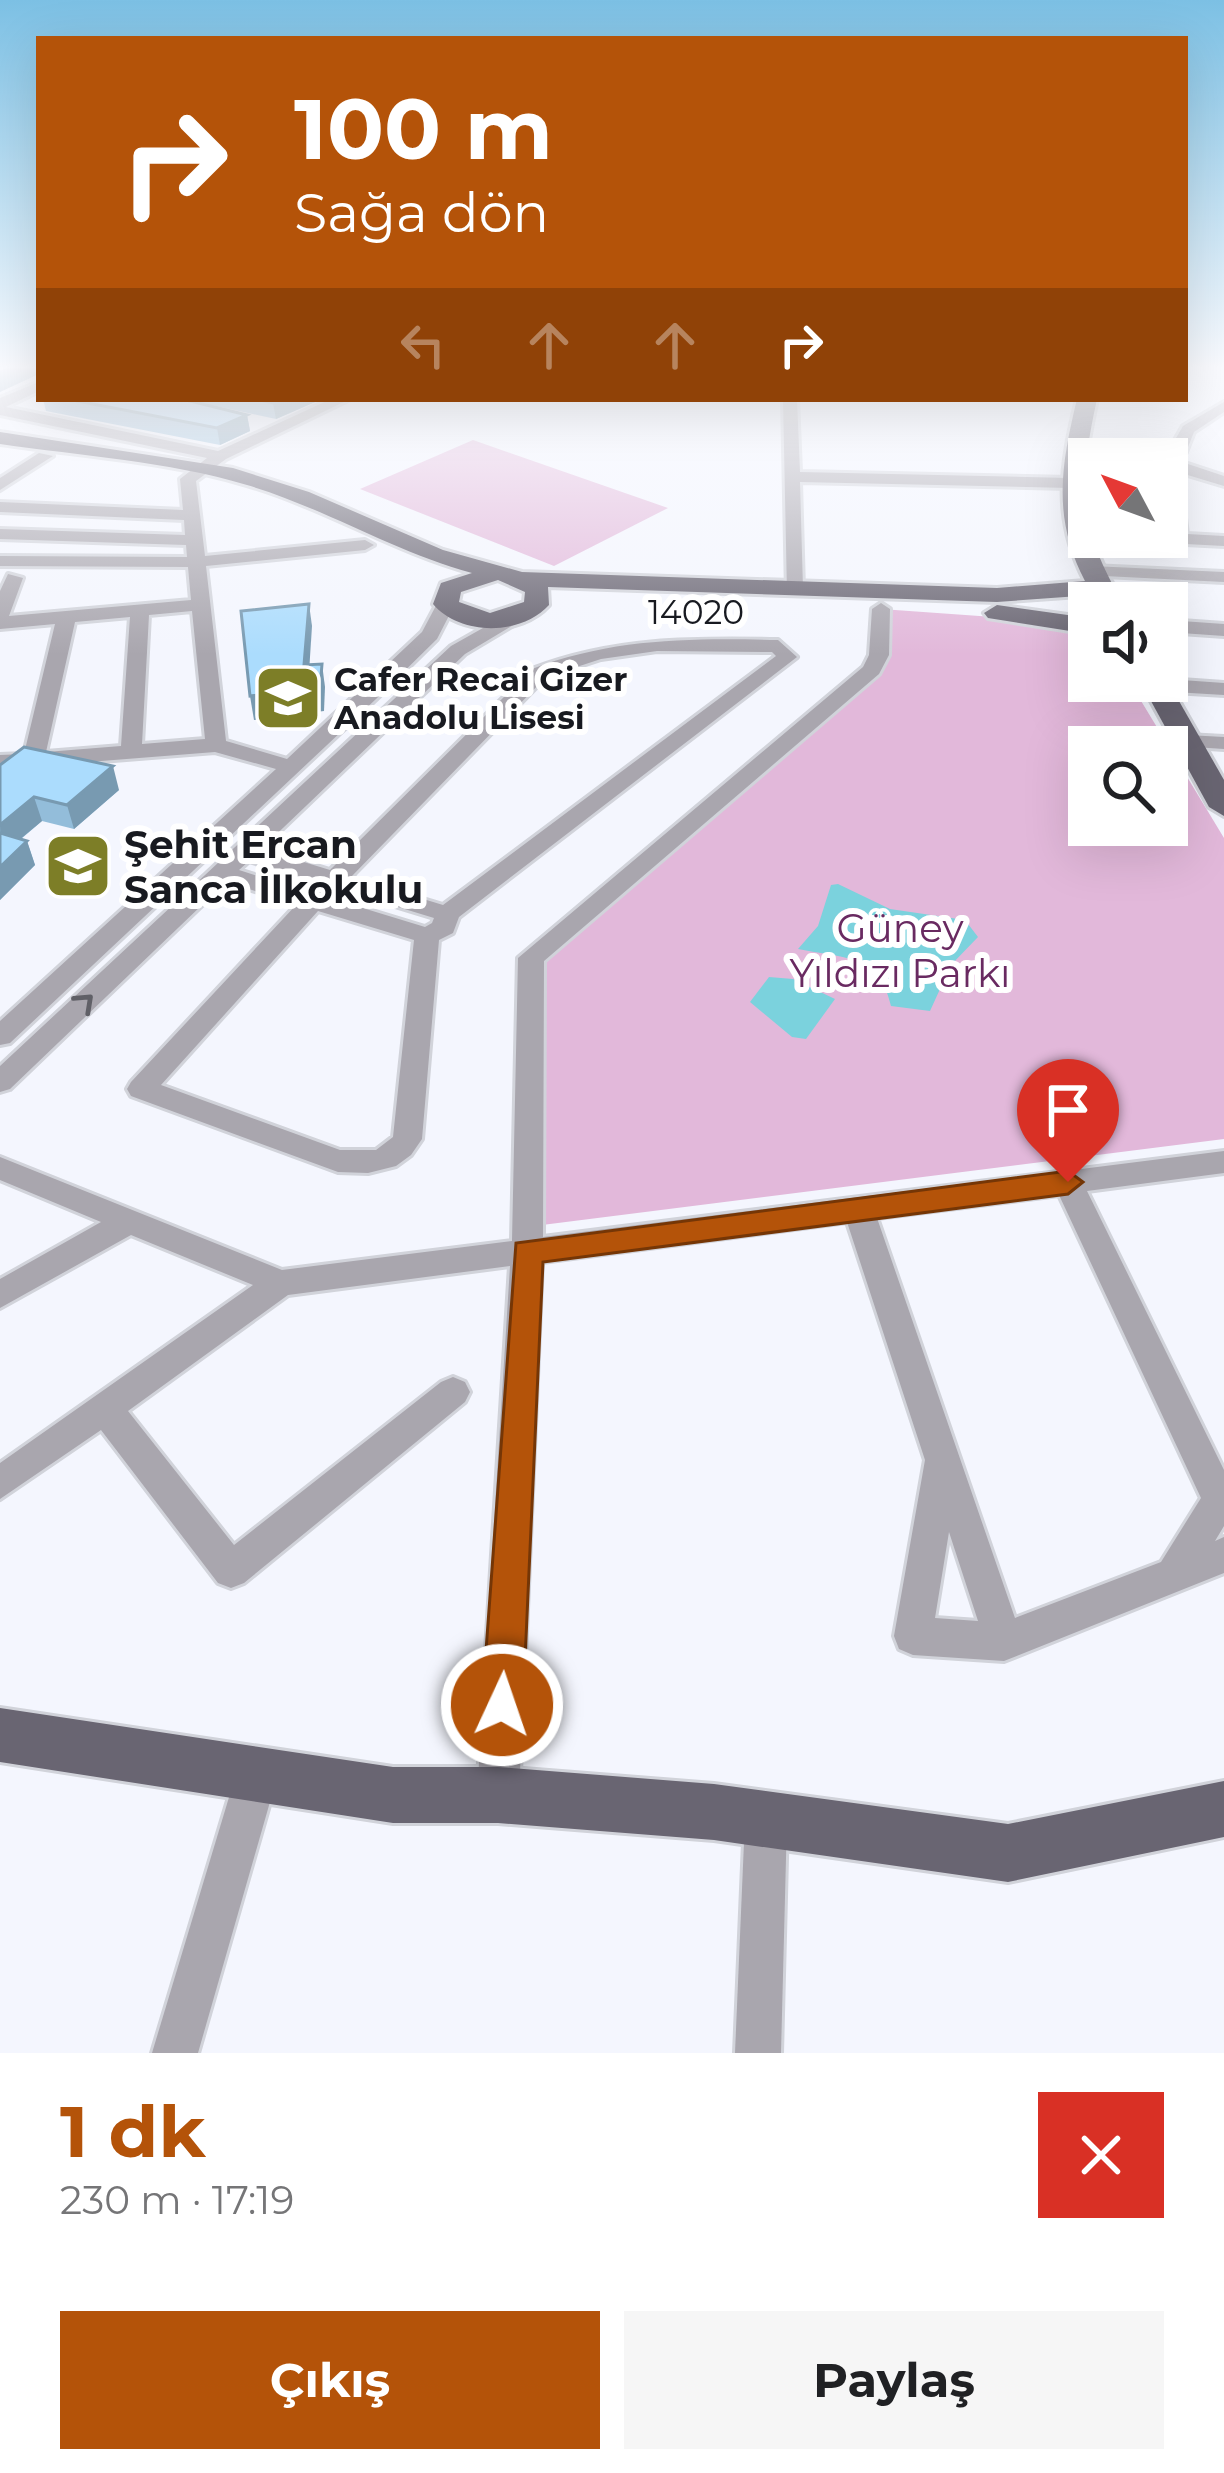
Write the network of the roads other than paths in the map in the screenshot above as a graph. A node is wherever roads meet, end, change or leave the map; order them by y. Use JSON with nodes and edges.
{"nodes":[{"id":1,"x":34,"y":463,"type":"edge"},
{"id":2,"x":194,"y":463,"type":"edge"},
{"id":3,"x":198,"y":463,"type":"junction"},
{"id":4,"x":792,"y":463,"type":"edge"},
{"id":5,"x":1188,"y":470,"type":"edge"},
{"id":6,"x":792,"y":477,"type":"junction"},
{"id":7,"x":1224,"y":481,"type":"edge"},
{"id":8,"x":1068,"y":483,"type":"edge"},
{"id":9,"x":0,"y":485,"type":"edge"},
{"id":10,"x":0,"y":507,"type":"edge"},
{"id":11,"x":191,"y":514,"type":"junction"},
{"id":12,"x":0,"y":534,"type":"edge"},
{"id":13,"x":1188,"y":539,"type":"edge"},
{"id":14,"x":193,"y":540,"type":"junction"},
{"id":15,"x":1224,"y":541,"type":"edge"},
{"id":16,"x":365,"y":545,"type":"junction"},
{"id":17,"x":0,"y":561,"type":"edge"},
{"id":18,"x":196,"y":570,"type":"junction"},
{"id":19,"x":490,"y":575,"type":"junction"},
{"id":20,"x":1224,"y":577,"type":"edge"},
{"id":21,"x":7,"y":578,"type":"edge"},
{"id":22,"x":524,"y":579,"type":"junction"},
{"id":23,"x":1162,"y":582,"type":"edge"},
{"id":24,"x":794,"y":590,"type":"junction"},
{"id":25,"x":1068,"y":590,"type":"edge"},
{"id":26,"x":445,"y":600,"type":"junction"},
{"id":27,"x":200,"y":605,"type":"junction"},
{"id":28,"x":881,"y":609,"type":"junction"},
{"id":29,"x":140,"y":613,"type":"junction"},
{"id":30,"x":519,"y":615,"type":"junction"},
{"id":31,"x":0,"y":620,"type":"edge"},
{"id":32,"x":66,"y":620,"type":"junction"},
{"id":33,"x":1068,"y":623,"type":"edge"},
{"id":34,"x":1188,"y":627,"type":"edge"},
{"id":35,"x":1224,"y":630,"type":"edge"},
{"id":36,"x":1188,"y":686,"type":"edge"},
{"id":37,"x":1224,"y":689,"type":"edge"},
{"id":38,"x":1188,"y":741,"type":"edge"},
{"id":39,"x":1188,"y":743,"type":"edge"},
{"id":40,"x":1224,"y":743,"type":"edge"},
{"id":41,"x":216,"y":745,"type":"junction"},
{"id":42,"x":131,"y":752,"type":"junction"},
{"id":43,"x":33,"y":760,"type":"junction"},
{"id":44,"x":0,"y":762,"type":"edge"},
{"id":45,"x":292,"y":767,"type":"junction"},
{"id":46,"x":1224,"y":808,"type":"edge"},
{"id":47,"x":244,"y":852,"type":"junction"},
{"id":48,"x":222,"y":873,"type":"junction"},
{"id":49,"x":336,"y":879,"type":"junction"},
{"id":50,"x":313,"y":901,"type":"junction"},
{"id":51,"x":447,"y":914,"type":"junction"},
{"id":52,"x":427,"y":936,"type":"junction"},
{"id":53,"x":0,"y":1036,"type":"edge"},
{"id":54,"x":0,"y":1082,"type":"edge"},
{"id":55,"x":1224,"y":1162,"type":"edge"},
{"id":56,"x":0,"y":1168,"type":"edge"},
{"id":57,"x":1068,"y":1182,"type":"junction"},
{"id":58,"x":858,"y":1209,"type":"junction"},
{"id":59,"x":129,"y":1221,"type":"junction"},
{"id":60,"x":527,"y":1252,"type":"junction"},
{"id":61,"x":281,"y":1283,"type":"junction"},
{"id":62,"x":0,"y":1295,"type":"edge"},
{"id":63,"x":454,"y":1392,"type":"dead end"},
{"id":64,"x":105,"y":1409,"type":"junction"},
{"id":65,"x":942,"y":1461,"type":"junction"},
{"id":66,"x":0,"y":1483,"type":"edge"},
{"id":67,"x":1222,"y":1501,"type":"edge"},
{"id":68,"x":1224,"y":1556,"type":"edge"},
{"id":69,"x":1174,"y":1575,"type":"junction"},
{"id":70,"x":1004,"y":1642,"type":"junction"},
{"id":71,"x":0,"y":1735,"type":"edge"},
{"id":72,"x":257,"y":1774,"type":"junction"},
{"id":73,"x":498,"y":1796,"type":"junction"},
{"id":74,"x":1224,"y":1809,"type":"edge"},
{"id":75,"x":766,"y":1819,"type":"junction"},
{"id":76,"x":176,"y":2053,"type":"edge"},
{"id":77,"x":758,"y":2053,"type":"edge"}],
"edges":[{"from":1,"to":9,"type":"street"},
{"from":2,"to":3,"type":"main road"},
{"from":3,"to":11,"type":"street"},
{"from":3,"to":16,"type":"main road"},
{"from":3,"to":19,"type":"main road"},
{"from":4,"to":6,"type":"street"},
{"from":5,"to":7,"type":"street"},
{"from":6,"to":8,"type":"street"},
{"from":6,"to":24,"type":"street"},
{"from":10,"to":11,"type":"street"},
{"from":11,"to":14,"type":"street"},
{"from":12,"to":14,"type":"street"},
{"from":13,"to":15,"type":"street"},
{"from":14,"to":18,"type":"street"},
{"from":16,"to":18,"type":"street"},
{"from":16,"to":26,"type":"main road"},
{"from":17,"to":18,"type":"street"},
{"from":18,"to":21,"type":"street"},
{"from":18,"to":27,"type":"street"},
{"from":19,"to":22,"type":"main road"},
{"from":19,"to":26,"type":"main road"},
{"from":20,"to":23,"type":"street"},
{"from":21,"to":31,"type":"street"},
{"from":22,"to":24,"type":"main road"},
{"from":22,"to":30,"type":"main road"},
{"from":24,"to":25,"type":"main road"},
{"from":26,"to":30,"type":"main road"},
{"from":26,"to":45,"type":"street"},
{"from":27,"to":29,"type":"street"},
{"from":27,"to":41,"type":"street"},
{"from":28,"to":30,"type":"main road"},
{"from":28,"to":33,"type":"main road"},
{"from":28,"to":60,"type":"street"},
{"from":29,"to":32,"type":"street"},
{"from":29,"to":42,"type":"street"},
{"from":30,"to":47,"type":"street"},
{"from":31,"to":32,"type":"street"},
{"from":32,"to":43,"type":"street"},
{"from":34,"to":35,"type":"street"},
{"from":36,"to":37,"type":"street"},
{"from":38,"to":40,"type":"street"},
{"from":39,"to":46,"type":"main road"},
{"from":41,"to":42,"type":"street"},
{"from":41,"to":45,"type":"street"},
{"from":42,"to":43,"type":"street"},
{"from":43,"to":44,"type":"street"},
{"from":45,"to":53,"type":"street"},
{"from":47,"to":48,"type":"street"},
{"from":47,"to":49,"type":"street"},
{"from":48,"to":50,"type":"street"},
{"from":54,"to":48,"type":"street","one_way":true},
{"from":49,"to":50,"type":"street"},
{"from":49,"to":51,"type":"street"},
{"from":49,"to":51,"type":"street","name":"14020"},
{"from":50,"to":52,"type":"street"},
{"from":50,"to":52,"type":"street"},
{"from":51,"to":52,"type":"street"},
{"from":55,"to":57,"type":"street"},
{"from":56,"to":59,"type":"street"},
{"from":57,"to":58,"type":"street"},
{"from":57,"to":67,"type":"street"},
{"from":58,"to":60,"type":"street"},
{"from":58,"to":65,"type":"street"},
{"from":59,"to":61,"type":"street"},
{"from":59,"to":62,"type":"street"},
{"from":60,"to":61,"type":"street"},
{"from":60,"to":73,"type":"street"},
{"from":61,"to":64,"type":"street"},
{"from":63,"to":64,"type":"street"},
{"from":64,"to":66,"type":"street"},
{"from":65,"to":70,"type":"street"},
{"from":65,"to":70,"type":"street"},
{"from":67,"to":69,"type":"street"},
{"from":68,"to":69,"type":"street"},
{"from":69,"to":70,"type":"street"},
{"from":71,"to":72,"type":"main road"},
{"from":72,"to":73,"type":"main road"},
{"from":72,"to":76,"type":"street"},
{"from":73,"to":75,"type":"main road"},
{"from":74,"to":75,"type":"main road"},
{"from":75,"to":77,"type":"street"}]}
